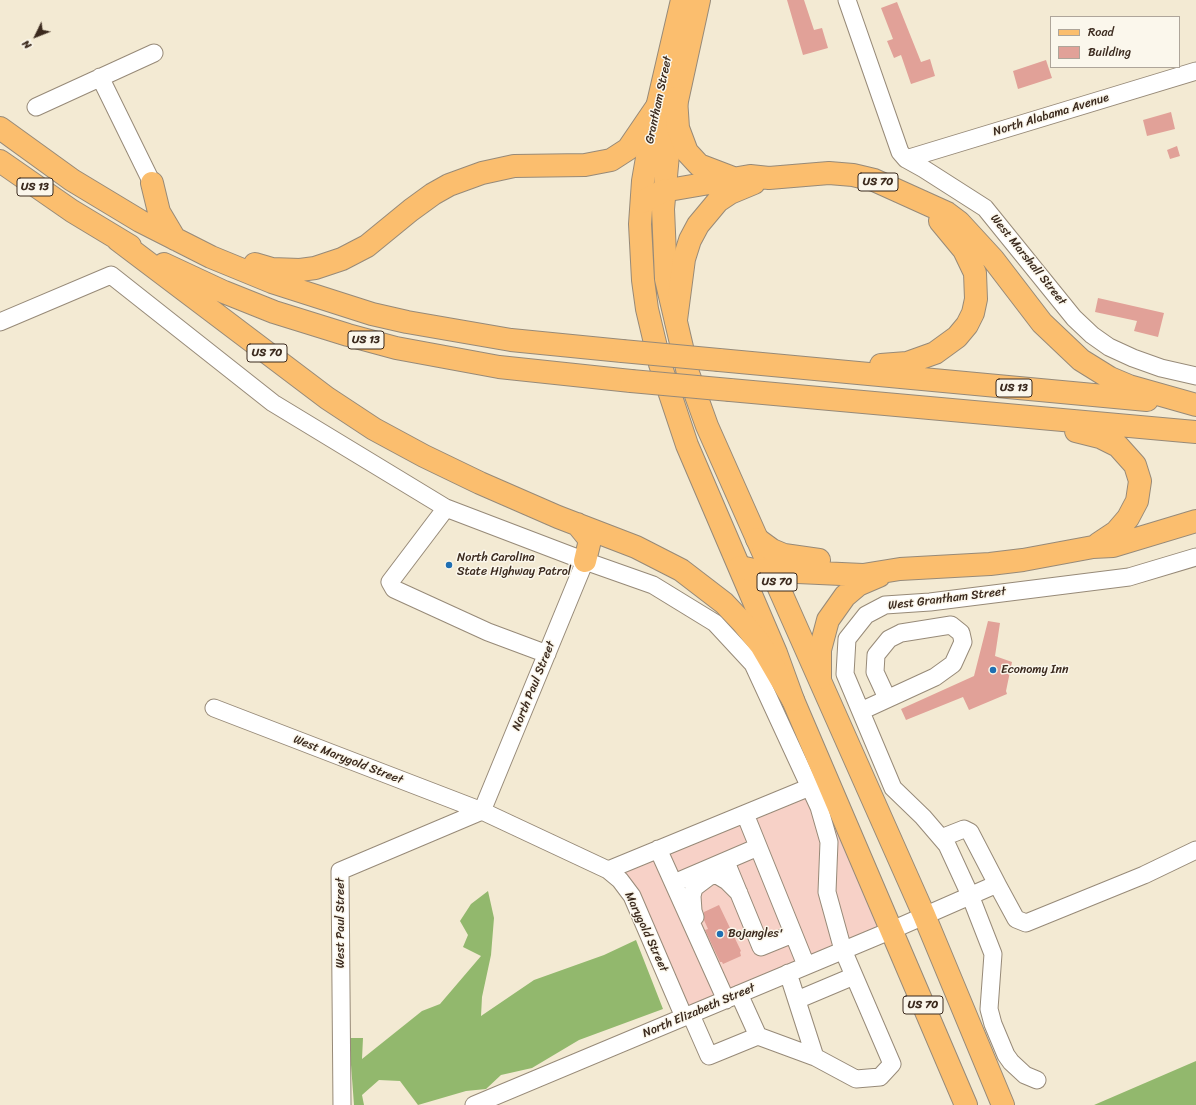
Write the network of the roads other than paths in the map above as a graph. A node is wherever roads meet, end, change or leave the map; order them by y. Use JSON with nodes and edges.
{"nodes":[{"id":1,"x":682,"y":0,"type":"edge"},
{"id":2,"x":699,"y":0,"type":"edge"},
{"id":3,"x":847,"y":0,"type":"edge"},
{"id":4,"x":154,"y":53,"type":"dead end"},
{"id":5,"x":1196,"y":71,"type":"edge"},
{"id":6,"x":100,"y":77,"type":"junction"},
{"id":7,"x":667,"y":102,"type":"junction"},
{"id":8,"x":36,"y":107,"type":"dead end"},
{"id":9,"x":0,"y":128,"type":"edge"},
{"id":10,"x":906,"y":159,"type":"junction"},
{"id":11,"x":0,"y":161,"type":"edge"},
{"id":12,"x":734,"y":178,"type":"junction"},
{"id":13,"x":769,"y":178,"type":"junction"},
{"id":14,"x":152,"y":183,"type":"junction"},
{"id":15,"x":663,"y":191,"type":"junction"},
{"id":16,"x":642,"y":202,"type":"junction"},
{"id":17,"x":923,"y":203,"type":"junction"},
{"id":18,"x":118,"y":208,"type":"junction"},
{"id":19,"x":175,"y":239,"type":"junction"},
{"id":20,"x":118,"y":240,"type":"junction"},
{"id":21,"x":211,"y":257,"type":"junction"},
{"id":22,"x":676,"y":320,"type":"junction"},
{"id":23,"x":0,"y":322,"type":"edge"},
{"id":24,"x":833,"y":371,"type":"junction"},
{"id":25,"x":1196,"y":376,"type":"edge"},
{"id":26,"x":1196,"y":405,"type":"edge"},
{"id":27,"x":1040,"y":418,"type":"junction"},
{"id":28,"x":1196,"y":432,"type":"edge"},
{"id":29,"x":446,"y":508,"type":"junction"},
{"id":30,"x":1196,"y":521,"type":"edge"},
{"id":31,"x":577,"y":524,"type":"junction"},
{"id":32,"x":757,"y":540,"type":"junction"},
{"id":33,"x":1093,"y":547,"type":"junction"},
{"id":34,"x":1196,"y":557,"type":"edge"},
{"id":35,"x":585,"y":561,"type":"junction"},
{"id":36,"x":740,"y":568,"type":"junction"},
{"id":37,"x":900,"y":569,"type":"junction"},
{"id":38,"x":771,"y":571,"type":"junction"},
{"id":39,"x":547,"y":654,"type":"junction"},
{"id":40,"x":820,"y":678,"type":"junction"},
{"id":41,"x":887,"y":698,"type":"junction"},
{"id":42,"x":793,"y":700,"type":"junction"},
{"id":43,"x":214,"y":708,"type":"dead end"},
{"id":44,"x":861,"y":711,"type":"junction"},
{"id":45,"x":810,"y":787,"type":"junction"},
{"id":46,"x":482,"y":811,"type":"junction"},
{"id":47,"x":745,"y":814,"type":"junction"},
{"id":48,"x":941,"y":838,"type":"junction"},
{"id":49,"x":758,"y":847,"type":"junction"},
{"id":50,"x":658,"y":849,"type":"junction"},
{"id":51,"x":1196,"y":850,"type":"edge"},
{"id":52,"x":726,"y":862,"type":"junction"},
{"id":53,"x":608,"y":870,"type":"junction"},
{"id":54,"x":674,"y":883,"type":"junction"},
{"id":55,"x":998,"y":884,"type":"junction"},
{"id":56,"x":739,"y":893,"type":"junction"},
{"id":57,"x":970,"y":895,"type":"junction"},
{"id":58,"x":924,"y":915,"type":"junction"},
{"id":59,"x":892,"y":930,"type":"junction"},
{"id":60,"x":793,"y":934,"type":"junction"},
{"id":61,"x":843,"y":950,"type":"junction"},
{"id":62,"x":710,"y":963,"type":"junction"},
{"id":63,"x":806,"y":965,"type":"junction"},
{"id":64,"x":788,"y":973,"type":"junction"},
{"id":65,"x":854,"y":976,"type":"junction"},
{"id":66,"x":733,"y":997,"type":"junction"},
{"id":67,"x":797,"y":1000,"type":"junction"},
{"id":68,"x":688,"y":1016,"type":"junction"},
{"id":69,"x":758,"y":1036,"type":"junction"},
{"id":70,"x":815,"y":1057,"type":"junction"},
{"id":71,"x":1037,"y":1080,"type":"dead end"},
{"id":72,"x":342,"y":1105,"type":"edge"},
{"id":73,"x":474,"y":1105,"type":"edge"},
{"id":74,"x":966,"y":1105,"type":"edge"},
{"id":75,"x":1004,"y":1105,"type":"edge"}],
"edges":[{"from":1,"to":7,"type":"main road","name":"Grantham Street"},
{"from":2,"to":7,"type":"main road","name":"Grantham Street"},
{"from":3,"to":10,"type":"street"},
{"from":4,"to":6,"type":"street"},
{"from":5,"to":10,"type":"street","name":"North Alabama Avenue"},
{"from":6,"to":8,"type":"street"},
{"from":6,"to":14,"type":"street"},
{"from":7,"to":12,"type":"main road"},
{"from":7,"to":15,"type":"main road","name":"Grantham Street"},
{"from":7,"to":16,"type":"main road","name":"Grantham Street"},
{"from":7,"to":21,"type":"main road"},
{"from":9,"to":18,"type":"main road","number":"US 13"},
{"from":10,"to":25,"type":"street","name":"West Marshall Street"},
{"from":11,"to":20,"type":"main road","number":"US 13"},
{"from":12,"to":13,"type":"main road"},
{"from":12,"to":15,"type":"main road"},
{"from":13,"to":17,"type":"main road","number":"US 70"},
{"from":13,"to":22,"type":"main road"},
{"from":14,"to":18,"type":"main road"},
{"from":14,"to":19,"type":"main road"},
{"from":15,"to":16,"type":"main road"},
{"from":15,"to":22,"type":"main road","name":"Grantham Street"},
{"from":16,"to":36,"type":"main road","name":"Grantham Street"},
{"from":17,"to":24,"type":"main road"},
{"from":17,"to":26,"type":"main road"},
{"from":18,"to":19,"type":"main road","number":"US 13"},
{"from":19,"to":21,"type":"main road","number":"US 13"},
{"from":20,"to":27,"type":"main road","number":"US 13","bridge":true},
{"from":20,"to":31,"type":"main road","number":"US 70"},
{"from":21,"to":24,"type":"main road","number":"US 13","bridge":true},
{"from":22,"to":32,"type":"main road","number":"US 70"},
{"from":23,"to":29,"type":"street"},
{"from":24,"to":26,"type":"main road","number":"US 13"},
{"from":27,"to":28,"type":"main road","number":"US 13"},
{"from":27,"to":33,"type":"main road"},
{"from":29,"to":35,"type":"street"},
{"from":29,"to":39,"type":"street"},
{"from":30,"to":33,"type":"main road"},
{"from":31,"to":35,"type":"main road"},
{"from":31,"to":42,"type":"main road"},
{"from":32,"to":37,"type":"main road"},
{"from":32,"to":38,"type":"main road","number":"US 70"},
{"from":33,"to":37,"type":"main road"},
{"from":34,"to":44,"type":"street","name":"West Grantham Street"},
{"from":35,"to":39,"type":"street","name":"North Paul Street"},
{"from":35,"to":45,"type":"street"},
{"from":36,"to":38,"type":"main road"},
{"from":36,"to":42,"type":"main road","name":"Grantham Street"},
{"from":37,"to":38,"type":"main road"},
{"from":37,"to":40,"type":"main road"},
{"from":38,"to":40,"type":"main road","number":"US 70"},
{"from":39,"to":46,"type":"street","name":"North Paul Street"},
{"from":40,"to":58,"type":"main road","number":"US 70"},
{"from":41,"to":41,"type":"street"},
{"from":41,"to":44,"type":"street"},
{"from":42,"to":59,"type":"main road","number":"US 70"},
{"from":43,"to":46,"type":"street","name":"West Marygold Street"},
{"from":44,"to":48,"type":"street","name":"West Grantham Street"},
{"from":45,"to":47,"type":"street"},
{"from":45,"to":61,"type":"street"},
{"from":46,"to":53,"type":"street","name":"Marygold Street"},
{"from":46,"to":72,"type":"street","name":"West Paul Street"},
{"from":47,"to":49,"type":"street"},
{"from":47,"to":50,"type":"street"},
{"from":48,"to":55,"type":"street"},
{"from":48,"to":57,"type":"street","name":"West Grantham Street"},
{"from":49,"to":52,"type":"street"},
{"from":49,"to":60,"type":"street"},
{"from":50,"to":53,"type":"street"},
{"from":50,"to":54,"type":"street"},
{"from":51,"to":55,"type":"street"},
{"from":52,"to":54,"type":"street"},
{"from":52,"to":56,"type":"street"},
{"from":53,"to":68,"type":"street","name":"Marygold Street"},
{"from":54,"to":62,"type":"street"},
{"from":55,"to":57,"type":"street","name":"North Elizabeth Street"},
{"from":56,"to":60,"type":"street"},
{"from":56,"to":62,"type":"street"},
{"from":57,"to":58,"type":"street","name":"North Elizabeth Street"},
{"from":57,"to":71,"type":"street","name":"West Grantham Street"},
{"from":58,"to":59,"type":"street","name":"North Elizabeth Street"},
{"from":58,"to":75,"type":"main road","number":"US 70"},
{"from":59,"to":61,"type":"street","name":"North Elizabeth Street"},
{"from":59,"to":74,"type":"main road","number":"US 70"},
{"from":60,"to":63,"type":"street"},
{"from":61,"to":63,"type":"street","name":"North Elizabeth Street"},
{"from":61,"to":65,"type":"street"},
{"from":62,"to":66,"type":"street"},
{"from":63,"to":64,"type":"street","name":"North Elizabeth Street"},
{"from":64,"to":66,"type":"street","name":"North Elizabeth Street"},
{"from":64,"to":67,"type":"street"},
{"from":65,"to":67,"type":"street"},
{"from":65,"to":70,"type":"street"},
{"from":66,"to":68,"type":"street","name":"North Elizabeth Street"},
{"from":66,"to":69,"type":"street"},
{"from":67,"to":70,"type":"street"},
{"from":68,"to":69,"type":"street","name":"Marygold Street"},
{"from":68,"to":73,"type":"street","name":"North Elizabeth Street"},
{"from":69,"to":70,"type":"street"}]}
